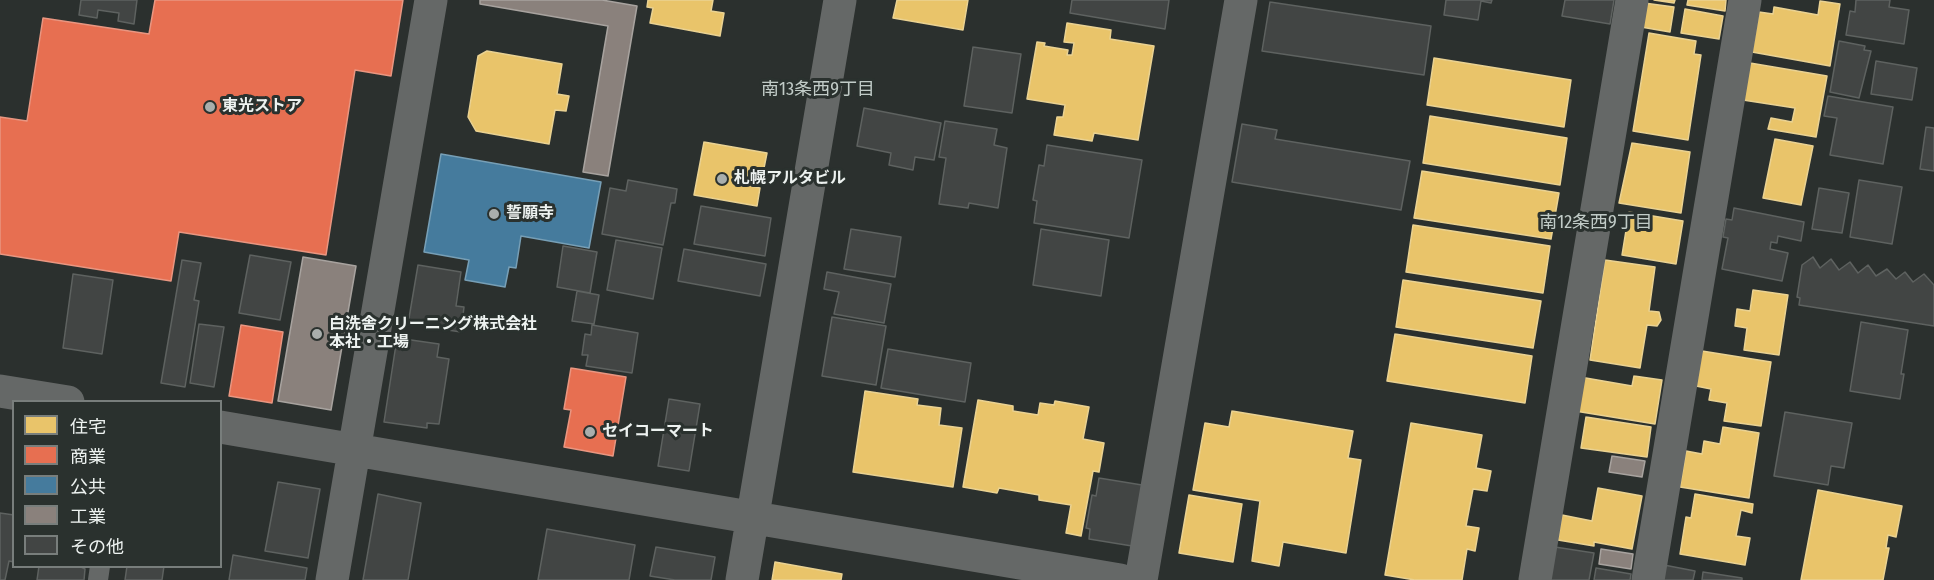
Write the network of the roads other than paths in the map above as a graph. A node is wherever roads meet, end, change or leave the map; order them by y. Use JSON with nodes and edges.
{"nodes":[{"id":1,"x":431,"y":0,"type":"edge"},
{"id":2,"x":840,"y":0,"type":"edge"},
{"id":3,"x":1241,"y":0,"type":"edge"},
{"id":4,"x":1632,"y":0,"type":"edge"},
{"id":5,"x":1745,"y":0,"type":"edge"},
{"id":6,"x":0,"y":391,"type":"edge"},
{"id":7,"x":56,"y":400,"type":"edge"},
{"id":8,"x":222,"y":427,"type":"edge"},
{"id":9,"x":354,"y":450,"type":"junction"},
{"id":10,"x":752,"y":518,"type":"junction"},
{"id":11,"x":332,"y":580,"type":"edge"},
{"id":12,"x":742,"y":580,"type":"edge"},
{"id":13,"x":1119,"y":580,"type":"edge"},
{"id":14,"x":1142,"y":580,"type":"edge"},
{"id":15,"x":1535,"y":580,"type":"edge"},
{"id":16,"x":1648,"y":580,"type":"edge"}],
"edges":[{"from":1,"to":9,"type":"street"},
{"from":2,"to":10,"type":"street"},
{"from":3,"to":14,"type":"street"},
{"from":4,"to":15,"type":"street"},
{"from":5,"to":16,"type":"street"},
{"from":6,"to":7,"type":"street"},
{"from":8,"to":9,"type":"street"},
{"from":9,"to":10,"type":"street"},
{"from":9,"to":11,"type":"street"},
{"from":10,"to":12,"type":"street"},
{"from":10,"to":13,"type":"street"}]}
